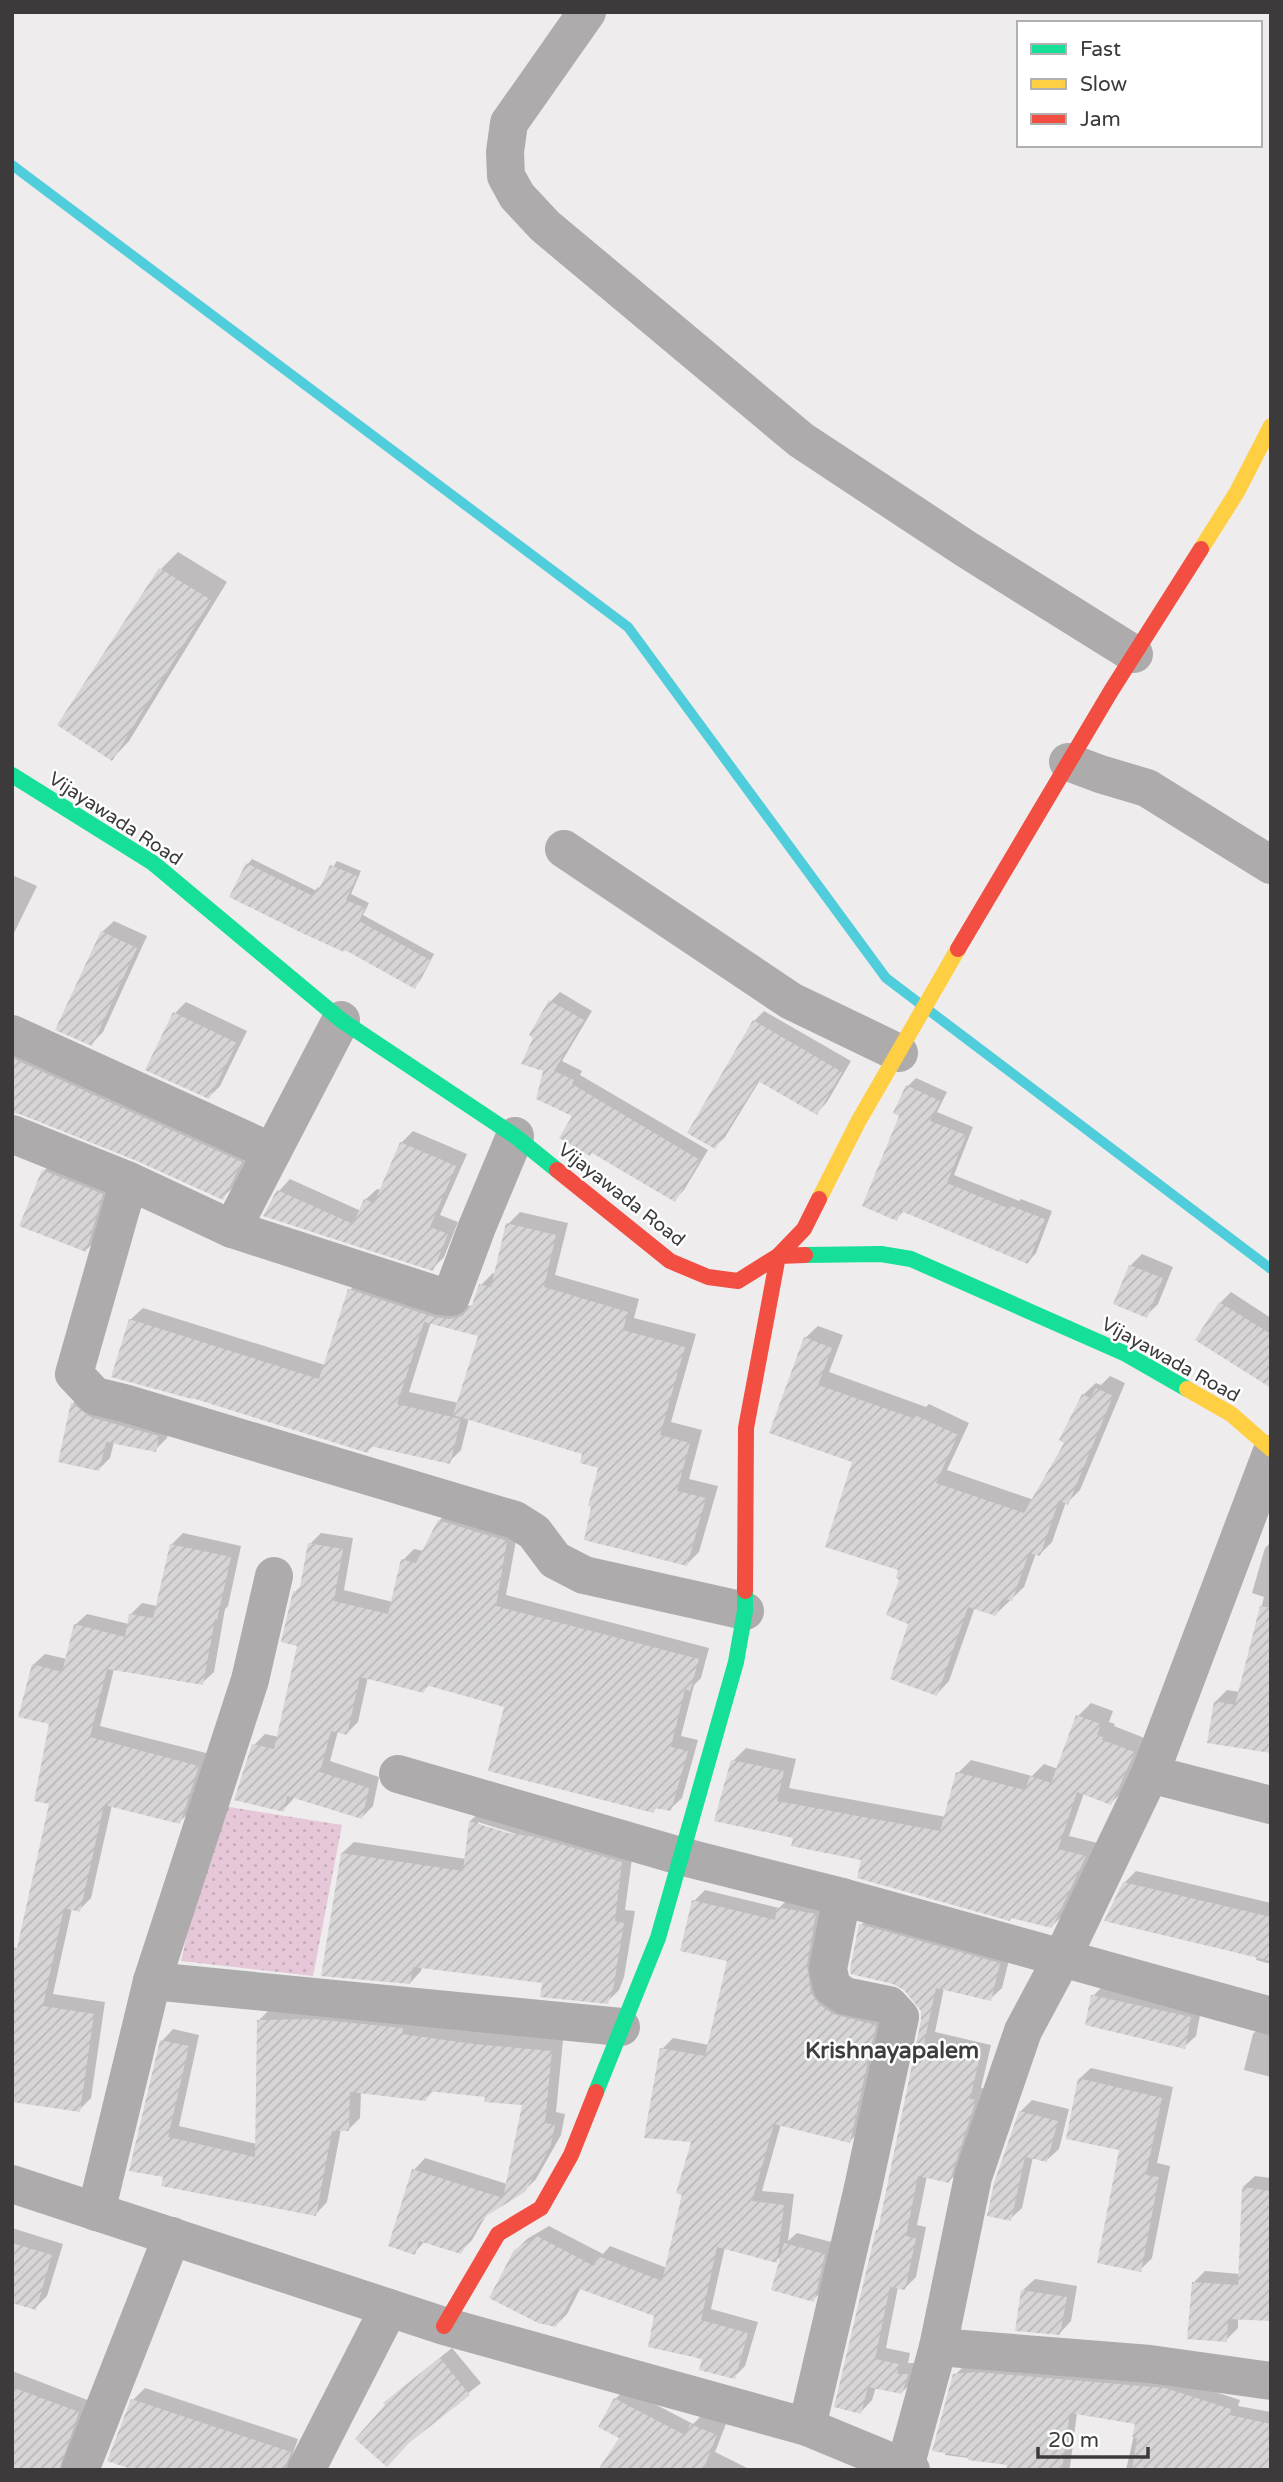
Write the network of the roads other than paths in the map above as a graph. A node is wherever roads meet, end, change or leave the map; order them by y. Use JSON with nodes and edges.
{"nodes":[{"id":1,"x":587,"y":12,"type":"edge"},
{"id":2,"x":1271,"y":426,"type":"edge"},
{"id":3,"x":1134,"y":654,"type":"junction"},
{"id":4,"x":1068,"y":762,"type":"junction"},
{"id":5,"x":14,"y":782,"type":"edge"},
{"id":6,"x":564,"y":849,"type":"dead end"},
{"id":7,"x":1271,"y":865,"type":"edge"},
{"id":8,"x":341,"y":1020,"type":"junction"},
{"id":9,"x":12,"y":1034,"type":"edge"},
{"id":10,"x":903,"y":1045,"type":"junction"},
{"id":11,"x":12,"y":1135,"type":"edge"},
{"id":12,"x":516,"y":1136,"type":"junction"},
{"id":13,"x":272,"y":1152,"type":"junction"},
{"id":14,"x":129,"y":1181,"type":"junction"},
{"id":15,"x":232,"y":1229,"type":"junction"},
{"id":16,"x":778,"y":1256,"type":"junction"},
{"id":17,"x":1271,"y":1451,"type":"edge"},
{"id":18,"x":274,"y":1576,"type":"dead end"},
{"id":19,"x":745,"y":1611,"type":"junction"},
{"id":20,"x":398,"y":1774,"type":"dead end"},
{"id":21,"x":1150,"y":1774,"type":"junction"},
{"id":22,"x":1271,"y":1805,"type":"edge"},
{"id":23,"x":680,"y":1856,"type":"junction"},
{"id":24,"x":842,"y":1897,"type":"junction"},
{"id":25,"x":1062,"y":1958,"type":"junction"},
{"id":26,"x":152,"y":1981,"type":"junction"},
{"id":27,"x":1271,"y":2015,"type":"edge"},
{"id":28,"x":621,"y":2027,"type":"junction"},
{"id":29,"x":12,"y":2184,"type":"edge"},
{"id":30,"x":96,"y":2211,"type":"junction"},
{"id":31,"x":172,"y":2236,"type":"junction"},
{"id":32,"x":388,"y":2308,"type":"junction"},
{"id":33,"x":444,"y":2326,"type":"junction"},
{"id":34,"x":938,"y":2347,"type":"junction"},
{"id":35,"x":1271,"y":2381,"type":"edge"},
{"id":36,"x":807,"y":2427,"type":"junction"},
{"id":37,"x":908,"y":2468,"type":"edge"},
{"id":38,"x":80,"y":2470,"type":"edge"},
{"id":39,"x":306,"y":2470,"type":"edge"}],
"edges":[{"from":1,"to":3,"type":"street"},
{"from":2,"to":3,"type":"street"},
{"from":3,"to":4,"type":"street"},
{"from":4,"to":7,"type":"street"},
{"from":4,"to":10,"type":"street"},
{"from":5,"to":8,"type":"street","name":"Vijayawada Road"},
{"from":6,"to":10,"type":"street"},
{"from":8,"to":12,"type":"street","name":"Vijayawada Road"},
{"from":8,"to":13,"type":"street"},
{"from":9,"to":13,"type":"street"},
{"from":10,"to":16,"type":"street"},
{"from":11,"to":14,"type":"street"},
{"from":12,"to":15,"type":"street"},
{"from":12,"to":16,"type":"street","name":"Vijayawada Road"},
{"from":13,"to":15,"type":"street"},
{"from":14,"to":15,"type":"street"},
{"from":14,"to":19,"type":"street"},
{"from":16,"to":17,"type":"street","name":"Vijayawada Road"},
{"from":16,"to":19,"type":"street"},
{"from":17,"to":21,"type":"street"},
{"from":18,"to":26,"type":"street"},
{"from":19,"to":23,"type":"street"},
{"from":20,"to":23,"type":"street"},
{"from":21,"to":22,"type":"street"},
{"from":21,"to":25,"type":"street"},
{"from":23,"to":24,"type":"street"},
{"from":23,"to":28,"type":"street"},
{"from":24,"to":25,"type":"street"},
{"from":24,"to":36,"type":"street"},
{"from":25,"to":27,"type":"street"},
{"from":25,"to":34,"type":"street"},
{"from":26,"to":28,"type":"street"},
{"from":26,"to":30,"type":"street"},
{"from":28,"to":33,"type":"street"},
{"from":29,"to":30,"type":"street"},
{"from":30,"to":31,"type":"street"},
{"from":31,"to":32,"type":"street"},
{"from":31,"to":38,"type":"street"},
{"from":32,"to":33,"type":"street"},
{"from":32,"to":39,"type":"street"},
{"from":33,"to":36,"type":"street"},
{"from":34,"to":35,"type":"street"},
{"from":34,"to":37,"type":"street"},
{"from":36,"to":37,"type":"street"}]}
